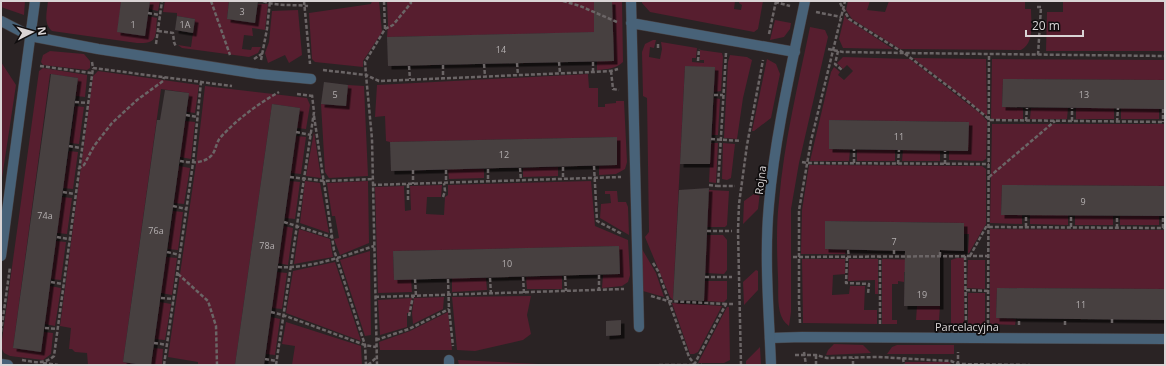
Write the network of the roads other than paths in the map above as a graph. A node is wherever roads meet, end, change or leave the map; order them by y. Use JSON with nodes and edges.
{"nodes":[{"id":1,"x":34,"y":1,"type":"edge"},
{"id":2,"x":631,"y":1,"type":"edge"},
{"id":3,"x":805,"y":1,"type":"edge"},
{"id":4,"x":1,"y":20,"type":"edge"},
{"id":5,"x":631,"y":23,"type":"junction"},
{"id":6,"x":30,"y":36,"type":"junction"},
{"id":7,"x":795,"y":52,"type":"junction"},
{"id":8,"x":311,"y":74,"type":"road end"},
{"id":9,"x":1,"y":256,"type":"edge"},
{"id":10,"x":640,"y":327,"type":"dead end"},
{"id":11,"x":770,"y":338,"type":"junction"},
{"id":12,"x":1165,"y":339,"type":"edge"},
{"id":13,"x":1,"y":364,"type":"edge"},
{"id":14,"x":8,"y":365,"type":"edge"},
{"id":15,"x":771,"y":365,"type":"edge"}],
"edges":[{"from":1,"to":6,"type":"street"},
{"from":2,"to":5,"type":"street"},
{"from":3,"to":7,"type":"street","name":"Rojna"},
{"from":4,"to":6,"type":"street"},
{"from":5,"to":7,"type":"street"},
{"from":5,"to":10,"type":"street"},
{"from":6,"to":8,"type":"street"},
{"from":6,"to":9,"type":"street"},
{"from":7,"to":11,"type":"street","name":"Rojna"},
{"from":11,"to":12,"type":"street","name":"Parcelacyjna"},
{"from":11,"to":15,"type":"street","name":"Rojna"},
{"from":13,"to":14,"type":"street"}]}
